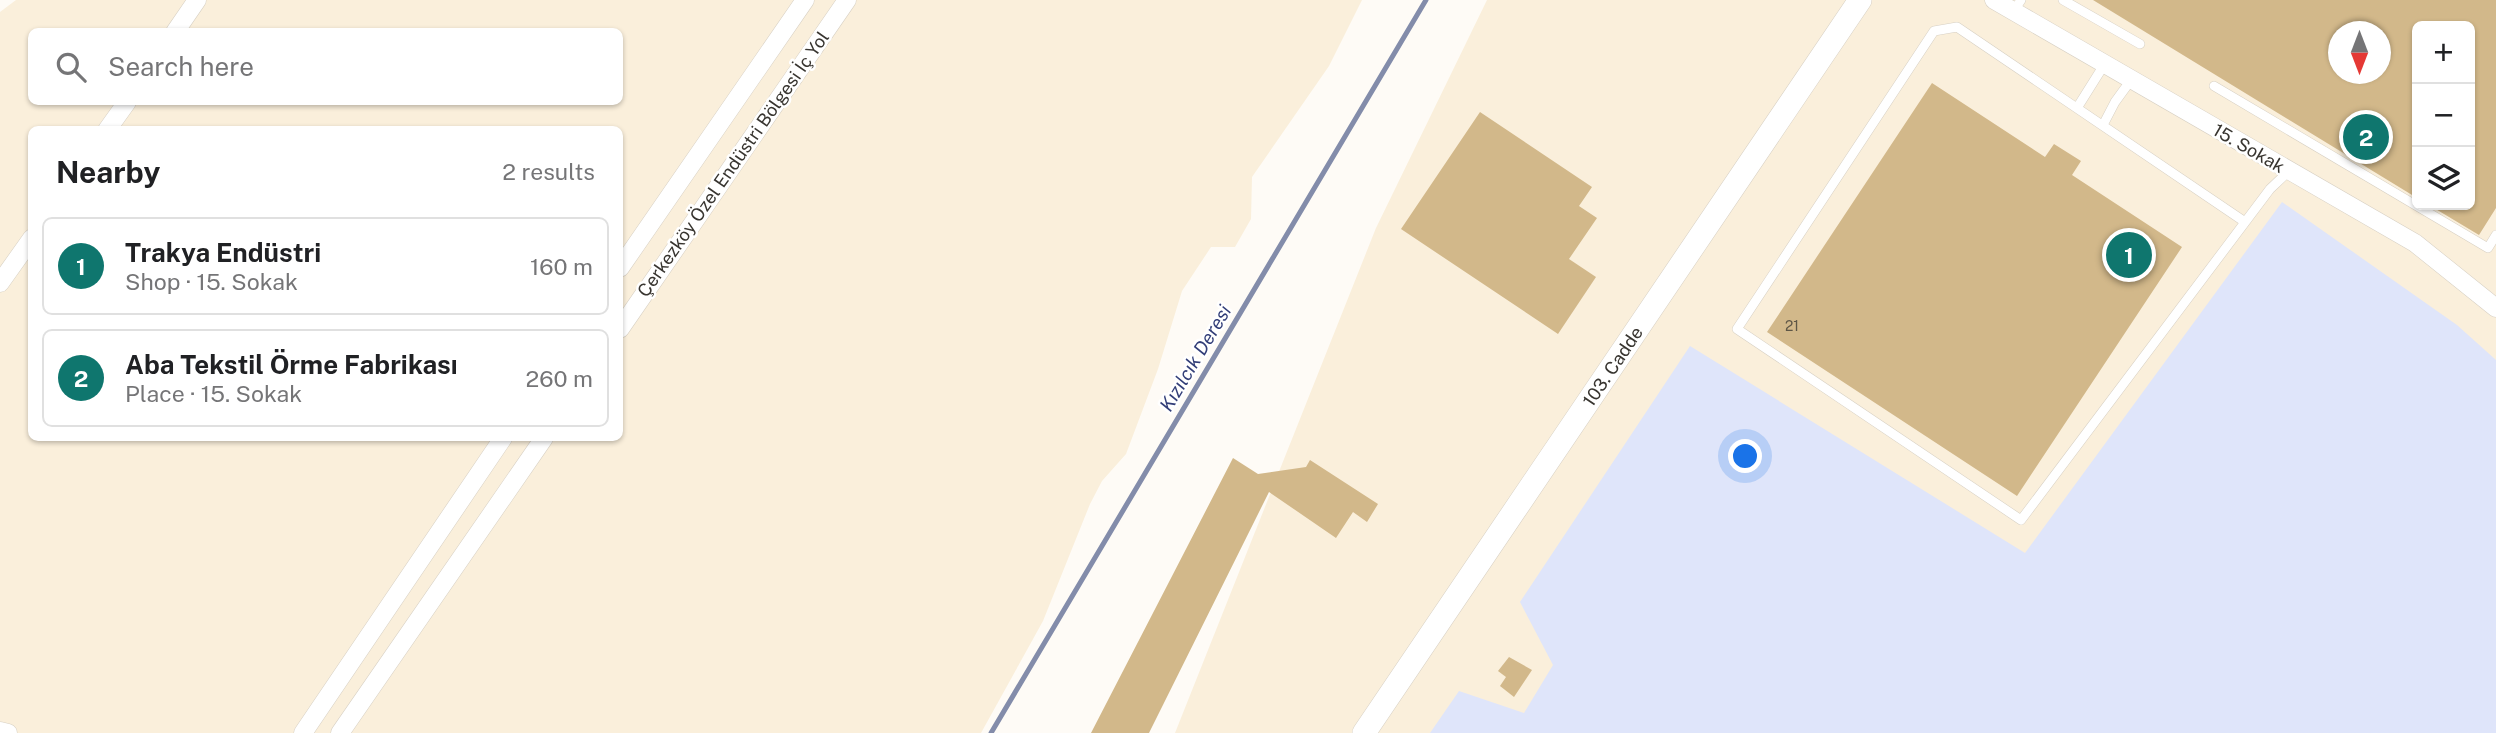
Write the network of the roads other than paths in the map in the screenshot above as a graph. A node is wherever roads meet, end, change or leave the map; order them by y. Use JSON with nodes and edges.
{"nodes":[{"id":1,"x":197,"y":0,"type":"edge"},
{"id":2,"x":805,"y":0,"type":"edge"},
{"id":3,"x":848,"y":0,"type":"edge"},
{"id":4,"x":1860,"y":0,"type":"edge"},
{"id":5,"x":1994,"y":0,"type":"edge"},
{"id":6,"x":2063,"y":0,"type":"edge"},
{"id":7,"x":2017,"y":6,"type":"edge"},
{"id":8,"x":179,"y":28,"type":"edge"},
{"id":9,"x":2140,"y":44,"type":"dead end"},
{"id":10,"x":2104,"y":65,"type":"junction"},
{"id":11,"x":2131,"y":80,"type":"junction"},
{"id":12,"x":2214,"y":86,"type":"dead end"},
{"id":13,"x":125,"y":105,"type":"edge"},
{"id":14,"x":2077,"y":108,"type":"junction"},
{"id":15,"x":2103,"y":125,"type":"junction"},
{"id":16,"x":110,"y":126,"type":"edge"},
{"id":17,"x":2288,"y":171,"type":"junction"},
{"id":18,"x":2245,"y":222,"type":"junction"},
{"id":19,"x":2496,"y":234,"type":"edge"},
{"id":20,"x":28,"y":244,"type":"edge"},
{"id":21,"x":623,"y":264,"type":"edge"},
{"id":22,"x":0,"y":283,"type":"edge"},
{"id":23,"x":2496,"y":308,"type":"edge"},
{"id":24,"x":623,"y":325,"type":"edge"},
{"id":25,"x":501,"y":441,"type":"edge"},
{"id":26,"x":542,"y":441,"type":"edge"},
{"id":27,"x":0,"y":731,"type":"edge"},
{"id":28,"x":8,"y":733,"type":"edge"},
{"id":29,"x":303,"y":733,"type":"edge"},
{"id":30,"x":340,"y":733,"type":"edge"},
{"id":31,"x":1364,"y":733,"type":"edge"}],
"edges":[{"from":1,"to":8,"type":"street"},
{"from":2,"to":21,"type":"street","name":"Çerkezköy Özel Endüstri Bölgesi İç Yol"},
{"from":3,"to":24,"type":"street","name":"Çerkezköy Özel Endüstri Bölgesi İç Yol"},
{"from":4,"to":31,"type":"street","name":"103. Cadde"},
{"from":5,"to":7,"type":"street","name":"15. Sokak"},
{"from":6,"to":9,"type":"lane"},
{"from":7,"to":10,"type":"street","name":"15. Sokak"},
{"from":10,"to":11,"type":"street","name":"15. Sokak"},
{"from":10,"to":14,"type":"lane"},
{"from":11,"to":15,"type":"lane"},
{"from":11,"to":17,"type":"street","name":"15. Sokak"},
{"from":12,"to":19,"type":"lane"},
{"from":13,"to":16,"type":"street"},
{"from":14,"to":15,"type":"lane"},
{"from":14,"to":18,"type":"lane"},
{"from":15,"to":18,"type":"lane"},
{"from":17,"to":18,"type":"lane"},
{"from":17,"to":23,"type":"street","name":"15. Sokak"},
{"from":20,"to":22,"type":"street"},
{"from":25,"to":29,"type":"street"},
{"from":26,"to":30,"type":"street"},
{"from":27,"to":28,"type":"street"}]}
